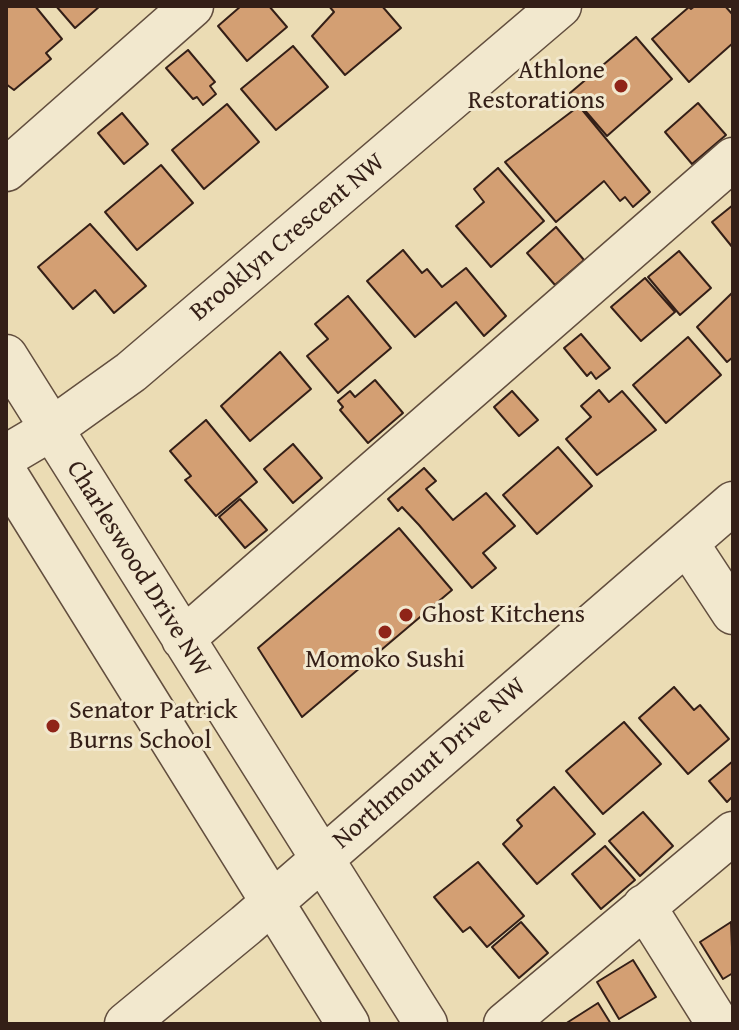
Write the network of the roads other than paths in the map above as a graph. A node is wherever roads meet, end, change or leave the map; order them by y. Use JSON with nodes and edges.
{"nodes":[{"id":1,"x":192,"y":6,"type":"edge"},
{"id":2,"x":560,"y":6,"type":"edge"},
{"id":3,"x":733,"y":159,"type":"edge"},
{"id":4,"x":6,"y":170,"type":"edge"},
{"id":5,"x":6,"y":356,"type":"edge"},
{"id":6,"x":50,"y":430,"type":"junction"},
{"id":7,"x":6,"y":456,"type":"edge"},
{"id":8,"x":6,"y":474,"type":"edge"},
{"id":9,"x":733,"y":503,"type":"edge"},
{"id":10,"x":687,"y":543,"type":"junction"},
{"id":11,"x":733,"y":613,"type":"edge"},
{"id":12,"x":183,"y":639,"type":"junction"},
{"id":13,"x":733,"y":833,"type":"edge"},
{"id":14,"x":321,"y":858,"type":"junction"},
{"id":15,"x":273,"y":901,"type":"junction"},
{"id":16,"x":644,"y":906,"type":"junction"},
{"id":17,"x":126,"y":1024,"type":"edge"},
{"id":18,"x":348,"y":1024,"type":"edge"},
{"id":19,"x":426,"y":1024,"type":"edge"},
{"id":20,"x":505,"y":1024,"type":"edge"},
{"id":21,"x":718,"y":1024,"type":"edge"}],
"edges":[{"from":1,"to":4,"type":"street"},
{"from":2,"to":6,"type":"street","name":"Brooklyn Crescent NW"},
{"from":3,"to":12,"type":"street"},
{"from":5,"to":6,"type":"street","name":"Charleswood Drive NW"},
{"from":6,"to":7,"type":"street","name":"Brooklyn Crescent NW"},
{"from":6,"to":12,"type":"street","name":"Charleswood Drive NW"},
{"from":8,"to":15,"type":"street"},
{"from":9,"to":10,"type":"street","name":"Northmount Drive NW"},
{"from":10,"to":11,"type":"street"},
{"from":10,"to":14,"type":"street","name":"Northmount Drive NW"},
{"from":12,"to":14,"type":"street","name":"Charleswood Drive NW"},
{"from":13,"to":16,"type":"street"},
{"from":14,"to":15,"type":"street","name":"Northmount Drive NW"},
{"from":14,"to":19,"type":"street","name":"Charleswood Drive NW"},
{"from":15,"to":17,"type":"street","name":"Northmount Drive NW"},
{"from":15,"to":18,"type":"street"},
{"from":16,"to":20,"type":"street"},
{"from":16,"to":21,"type":"street"}]}
